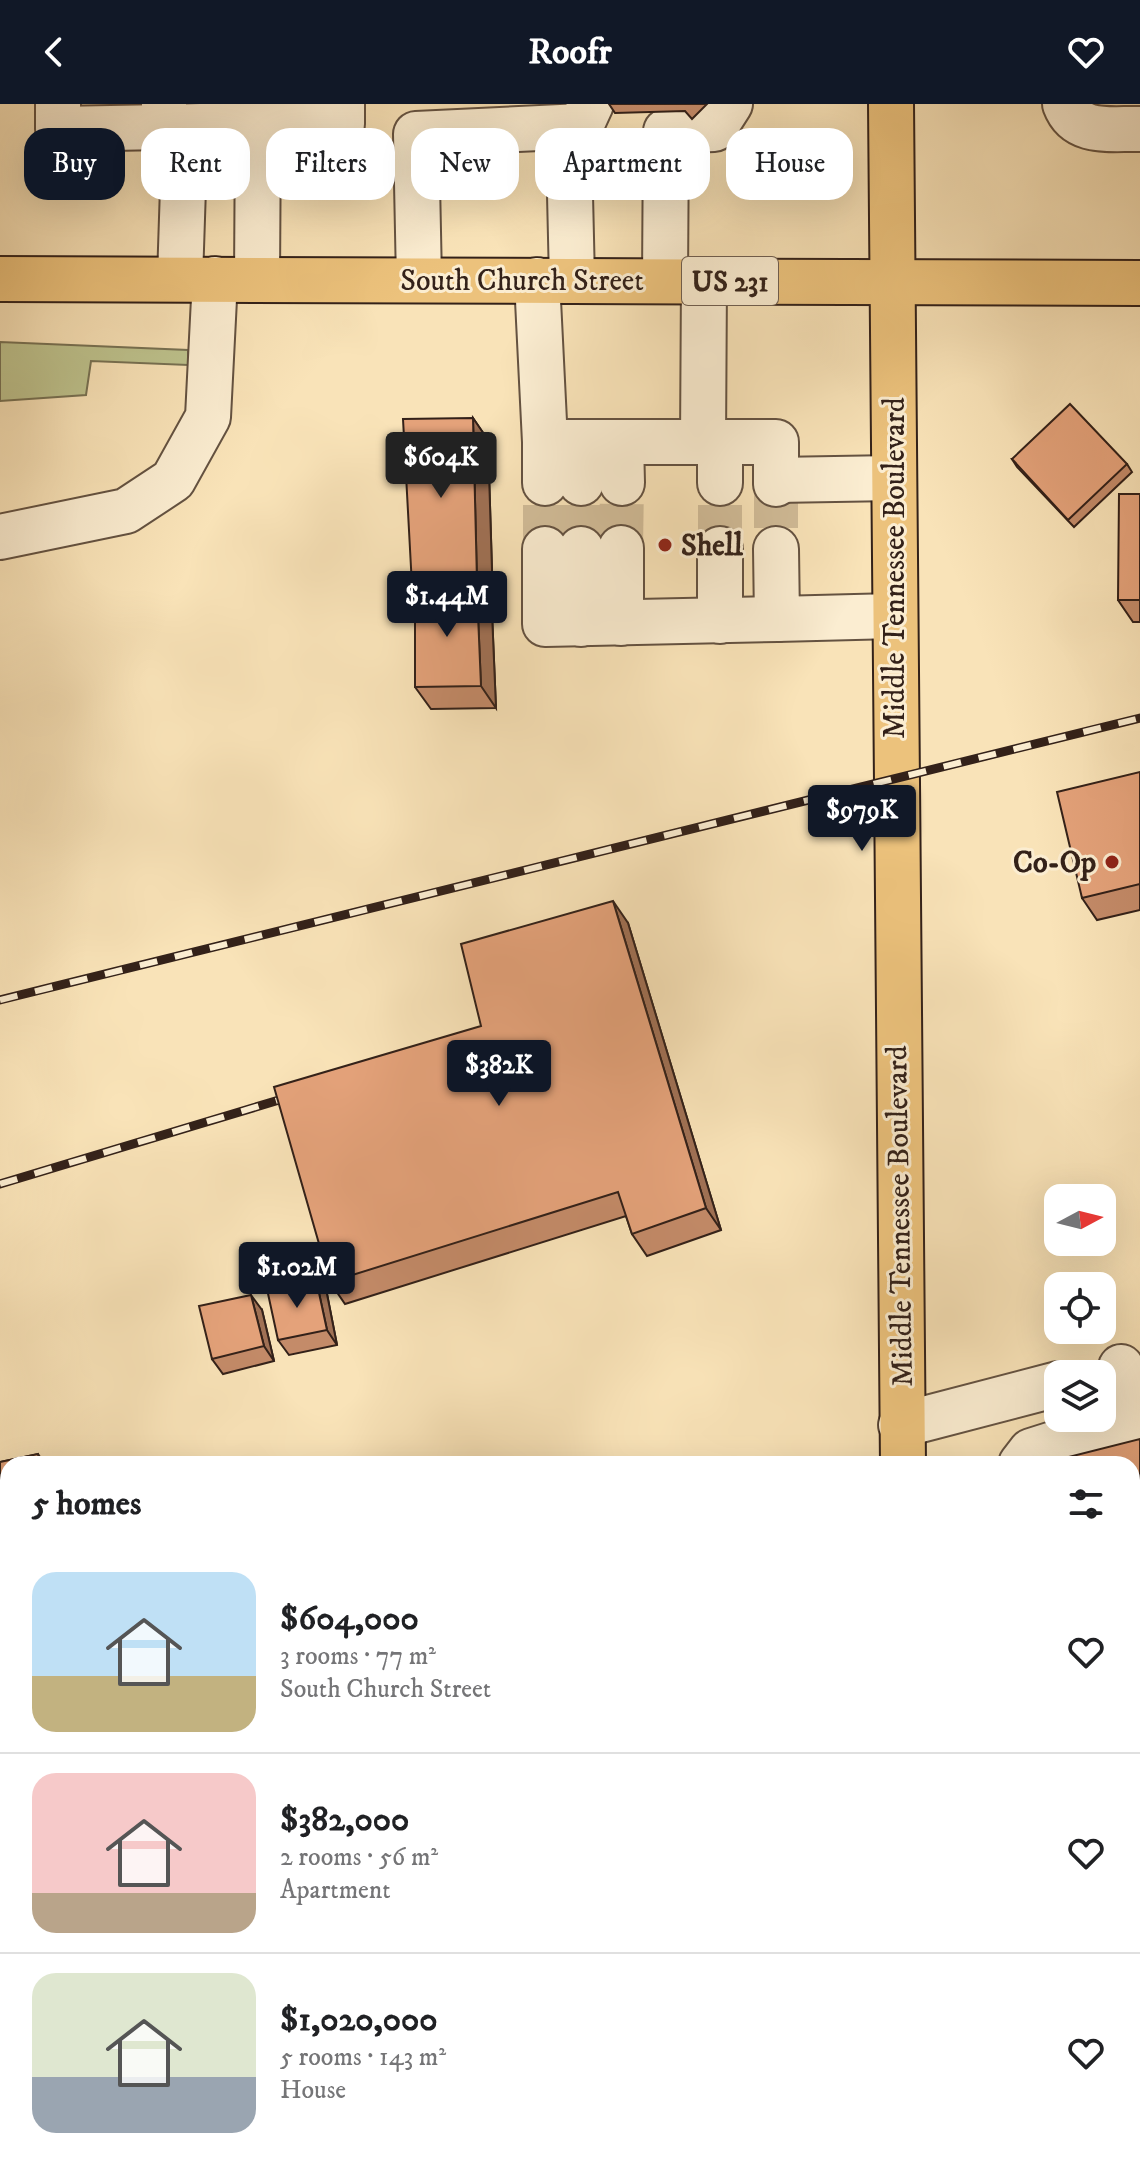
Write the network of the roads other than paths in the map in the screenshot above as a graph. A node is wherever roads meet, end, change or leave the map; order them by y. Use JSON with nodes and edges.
{"nodes":[{"id":1,"x":58,"y":104,"type":"edge"},
{"id":2,"x":342,"y":104,"type":"edge"},
{"id":3,"x":730,"y":104,"type":"edge"},
{"id":4,"x":891,"y":104,"type":"edge"},
{"id":5,"x":1065,"y":104,"type":"edge"},
{"id":6,"x":586,"y":115,"type":"edge"},
{"id":7,"x":267,"y":118,"type":"edge"},
{"id":8,"x":171,"y":119,"type":"edge"},
{"id":9,"x":416,"y":119,"type":"edge"},
{"id":10,"x":1140,"y":129,"type":"edge"},
{"id":11,"x":0,"y":279,"type":"edge"},
{"id":12,"x":217,"y":279,"type":"junction"},
{"id":13,"x":419,"y":280,"type":"junction"},
{"id":14,"x":555,"y":280,"type":"junction"},
{"id":15,"x":684,"y":281,"type":"junction"},
{"id":16,"x":893,"y":281,"type":"junction"},
{"id":17,"x":1140,"y":283,"type":"edge"},
{"id":18,"x":714,"y":456,"type":"junction"},
{"id":19,"x":894,"y":478,"type":"junction"},
{"id":20,"x":0,"y":537,"type":"edge"},
{"id":21,"x":720,"y":549,"type":"tunnel mouth"},
{"id":22,"x":776,"y":549,"type":"tunnel mouth"},
{"id":23,"x":894,"y":616,"type":"junction"},
{"id":24,"x":777,"y":619,"type":"junction"},
{"id":25,"x":720,"y":621,"type":"junction"},
{"id":26,"x":601,"y":623,"type":"junction"},
{"id":27,"x":1119,"y":1368,"type":"edge"},
{"id":28,"x":1044,"y":1389,"type":"edge"},
{"id":29,"x":1139,"y":1416,"type":"edge"},
{"id":30,"x":902,"y":1445,"type":"edge"},
{"id":31,"x":1027,"y":1456,"type":"edge"}],
"edges":[{"from":1,"to":8,"type":"street"},
{"from":2,"to":7,"type":"street"},
{"from":3,"to":15,"type":"street"},
{"from":4,"to":16,"type":"main road","name":"Middle Tennessee Boulevard"},
{"from":5,"to":10,"type":"street"},
{"from":6,"to":9,"type":"street"},
{"from":6,"to":14,"type":"street"},
{"from":7,"to":8,"type":"street"},
{"from":7,"to":12,"type":"street"},
{"from":8,"to":12,"type":"street"},
{"from":9,"to":13,"type":"street"},
{"from":11,"to":12,"type":"main road","name":"South Church Street","number":"US 231"},
{"from":12,"to":13,"type":"main road","name":"South Church Street","number":"US 231"},
{"from":12,"to":20,"type":"street"},
{"from":13,"to":14,"type":"main road","name":"South Church Street","number":"US 231"},
{"from":14,"to":15,"type":"main road","name":"South Church Street","number":"US 231"},
{"from":14,"to":18,"type":"street"},
{"from":15,"to":16,"type":"main road","name":"South Church Street","number":"US 231"},
{"from":15,"to":18,"type":"street"},
{"from":16,"to":17,"type":"main road","name":"South Church Street","number":"US 231"},
{"from":16,"to":19,"type":"main road","name":"Middle Tennessee Boulevard"},
{"from":18,"to":19,"type":"street"},
{"from":19,"to":23,"type":"main road","name":"Middle Tennessee Boulevard"},
{"from":21,"to":25,"type":"street"},
{"from":22,"to":24,"type":"street"},
{"from":23,"to":24,"type":"street"},
{"from":23,"to":30,"type":"main road","name":"Middle Tennessee Boulevard"},
{"from":24,"to":25,"type":"street"},
{"from":25,"to":26,"type":"street"},
{"from":26,"to":26,"type":"street"},
{"from":27,"to":29,"type":"street"},
{"from":28,"to":30,"type":"street"},
{"from":29,"to":31,"type":"street"}]}
